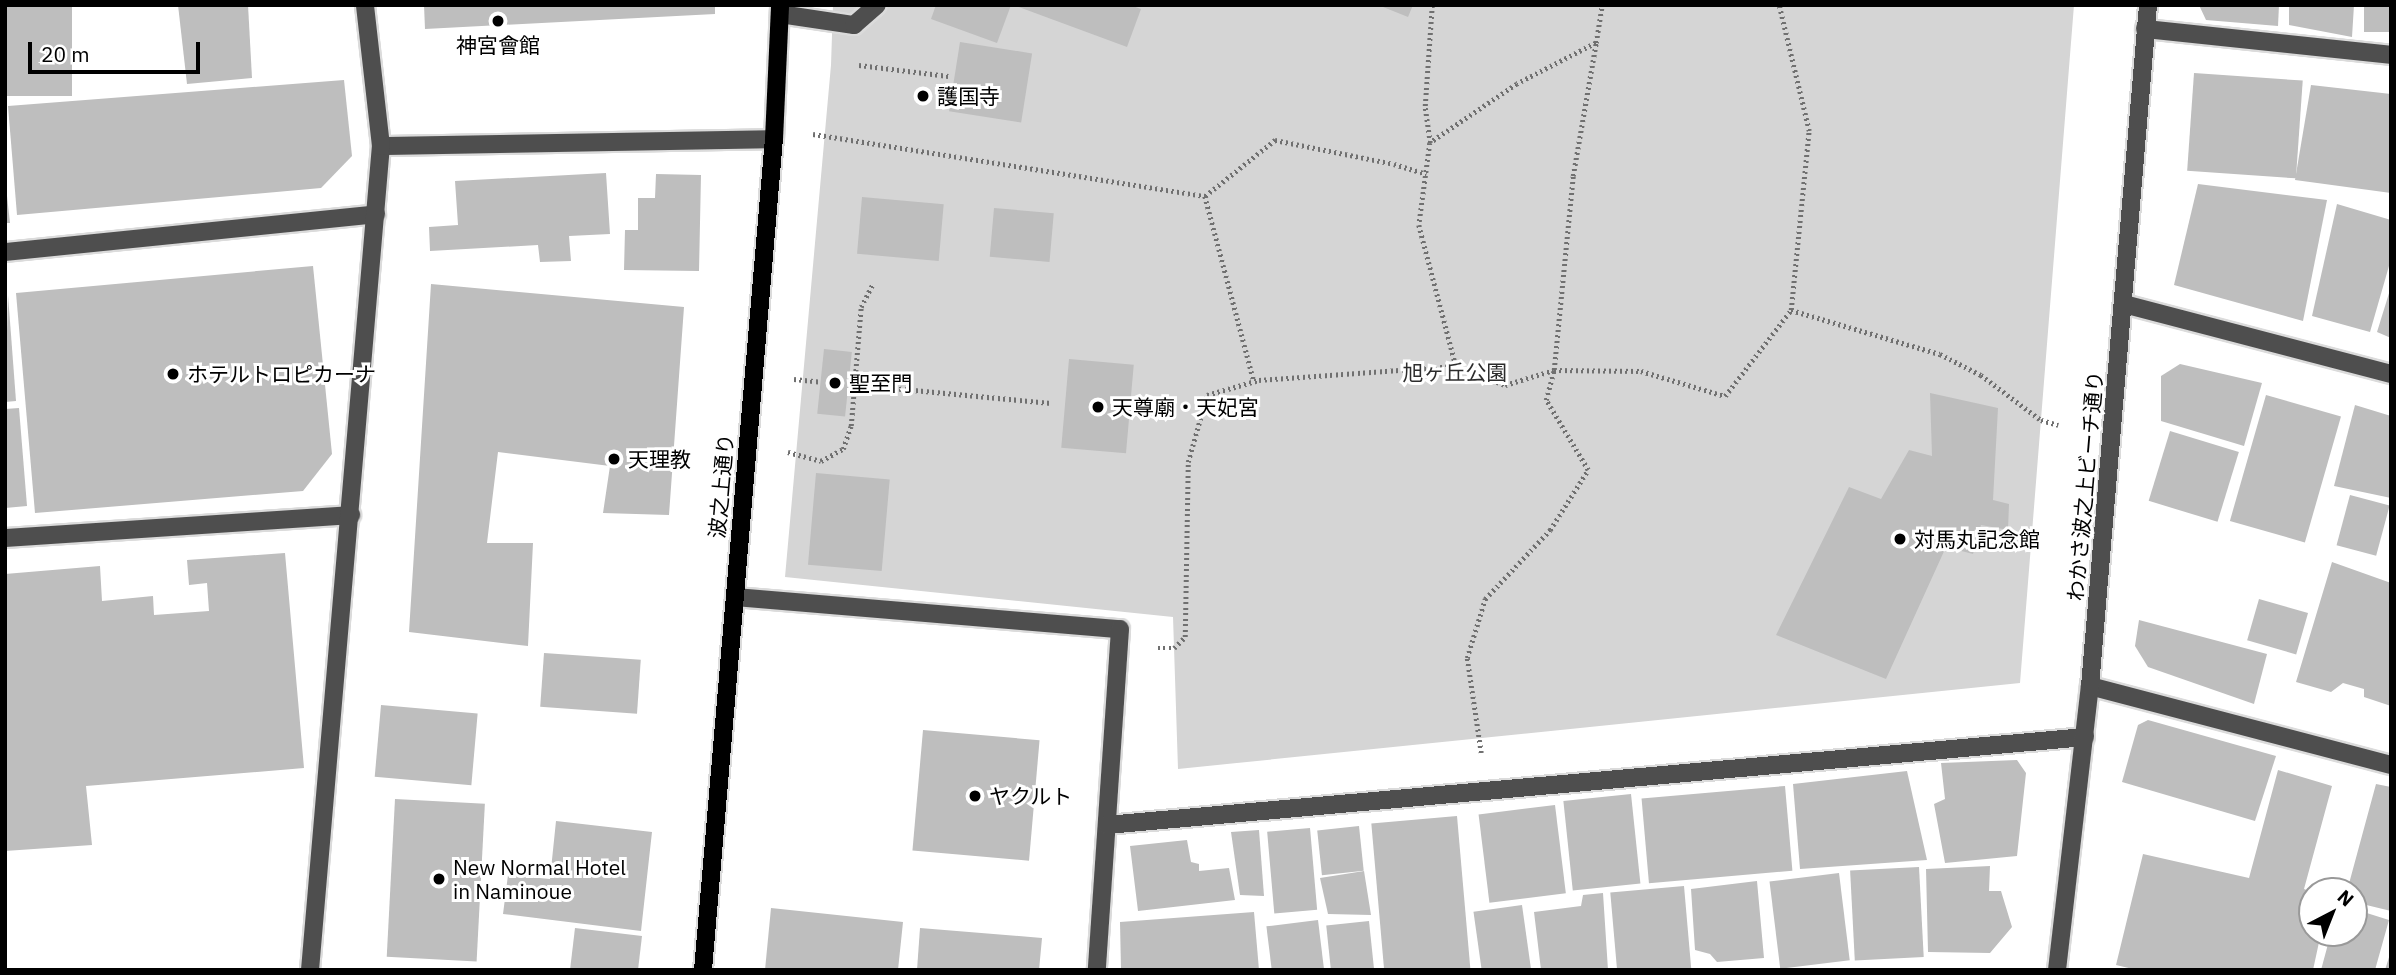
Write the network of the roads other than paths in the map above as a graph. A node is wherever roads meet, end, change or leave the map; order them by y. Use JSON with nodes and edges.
{"nodes":[{"id":1,"x":365,"y":5,"type":"edge"},
{"id":2,"x":877,"y":5,"type":"edge"},
{"id":3,"x":2148,"y":5,"type":"edge"},
{"id":4,"x":780,"y":10,"type":"edge"},
{"id":5,"x":2145,"y":29,"type":"junction"},
{"id":6,"x":2391,"y":55,"type":"edge"},
{"id":7,"x":774,"y":139,"type":"junction"},
{"id":8,"x":382,"y":146,"type":"junction"},
{"id":9,"x":376,"y":214,"type":"junction"},
{"id":10,"x":5,"y":252,"type":"edge"},
{"id":11,"x":2124,"y":304,"type":"junction"},
{"id":12,"x":2391,"y":374,"type":"edge"},
{"id":13,"x":351,"y":514,"type":"junction"},
{"id":14,"x":5,"y":538,"type":"edge"},
{"id":15,"x":735,"y":597,"type":"junction"},
{"id":16,"x":2090,"y":686,"type":"junction"},
{"id":17,"x":2085,"y":737,"type":"junction"},
{"id":18,"x":2391,"y":765,"type":"edge"},
{"id":19,"x":1107,"y":824,"type":"junction"},
{"id":20,"x":310,"y":970,"type":"edge"},
{"id":21,"x":703,"y":970,"type":"edge"},
{"id":22,"x":1097,"y":970,"type":"edge"},
{"id":23,"x":2057,"y":970,"type":"edge"}],
"edges":[{"from":1,"to":8,"type":"street"},
{"from":2,"to":4,"type":"street"},
{"from":3,"to":5,"type":"street","name":"わかさ波之上ビーチ通り"},
{"from":4,"to":7,"type":"main road","name":"波之上通り"},
{"from":5,"to":6,"type":"street"},
{"from":5,"to":11,"type":"street","name":"わかさ波之上ビーチ通り"},
{"from":7,"to":8,"type":"street"},
{"from":7,"to":15,"type":"main road","name":"波之上通り"},
{"from":8,"to":9,"type":"street"},
{"from":9,"to":10,"type":"street"},
{"from":9,"to":13,"type":"street"},
{"from":11,"to":12,"type":"street"},
{"from":11,"to":16,"type":"street","name":"わかさ波之上ビーチ通り"},
{"from":13,"to":14,"type":"street"},
{"from":13,"to":20,"type":"street"},
{"from":15,"to":19,"type":"street"},
{"from":15,"to":21,"type":"main road","name":"波之上通り"},
{"from":16,"to":17,"type":"street","name":"わかさ波之上ビーチ通り"},
{"from":16,"to":18,"type":"street"},
{"from":17,"to":19,"type":"street"},
{"from":17,"to":23,"type":"street","name":"わかさ波之上ビーチ通り"},
{"from":19,"to":22,"type":"street"}]}
